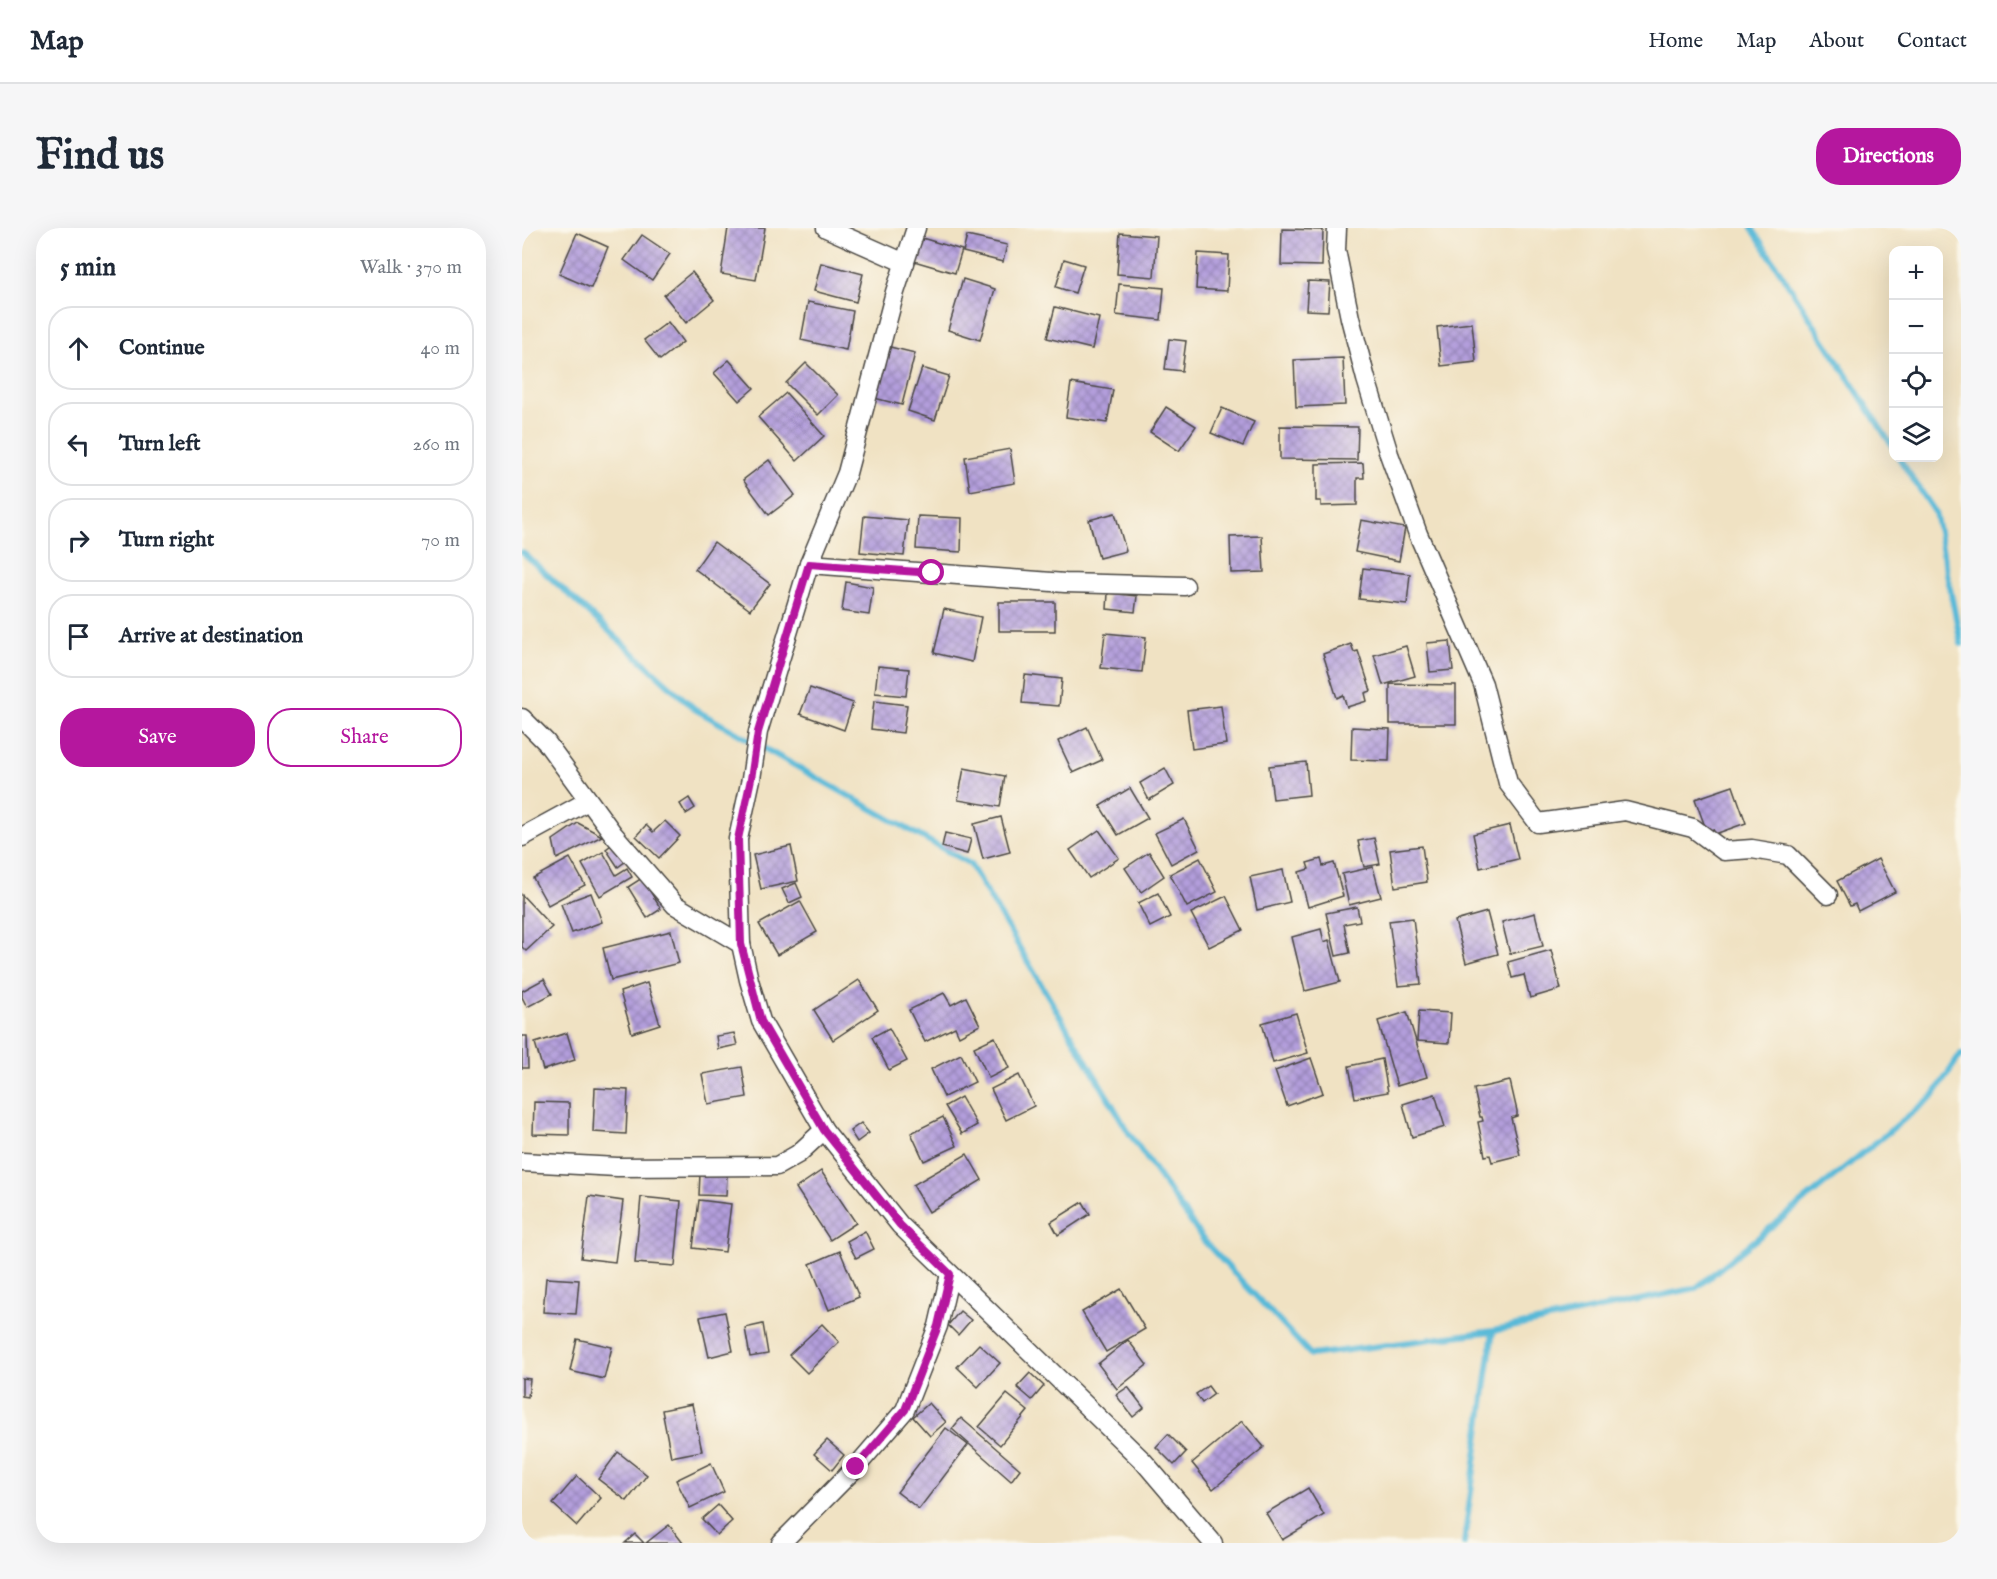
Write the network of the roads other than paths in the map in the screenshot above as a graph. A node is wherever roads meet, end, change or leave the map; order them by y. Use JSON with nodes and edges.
{"nodes":[{"id":1,"x":826,"y":228,"type":"edge"},
{"id":2,"x":916,"y":228,"type":"edge"},
{"id":3,"x":1337,"y":228,"type":"edge"},
{"id":4,"x":905,"y":263,"type":"junction"},
{"id":5,"x":809,"y":564,"type":"junction"},
{"id":6,"x":1185,"y":586,"type":"dead end"},
{"id":7,"x":522,"y":718,"type":"edge"},
{"id":8,"x":588,"y":801,"type":"junction"},
{"id":9,"x":522,"y":837,"type":"edge"},
{"id":10,"x":1828,"y":895,"type":"dead end"},
{"id":11,"x":741,"y":944,"type":"junction"},
{"id":12,"x":824,"y":1130,"type":"junction"},
{"id":13,"x":522,"y":1162,"type":"edge"},
{"id":14,"x":950,"y":1274,"type":"junction"},
{"id":15,"x":781,"y":1543,"type":"edge"},
{"id":16,"x":1213,"y":1543,"type":"edge"}],
"edges":[{"from":1,"to":4,"type":"street"},
{"from":2,"to":4,"type":"street"},
{"from":3,"to":10,"type":"street"},
{"from":4,"to":5,"type":"street"},
{"from":5,"to":6,"type":"street"},
{"from":5,"to":11,"type":"street"},
{"from":7,"to":8,"type":"street"},
{"from":8,"to":9,"type":"street"},
{"from":8,"to":11,"type":"street"},
{"from":11,"to":12,"type":"street"},
{"from":12,"to":13,"type":"street"},
{"from":12,"to":14,"type":"street"},
{"from":14,"to":15,"type":"street"},
{"from":14,"to":16,"type":"street"}]}
